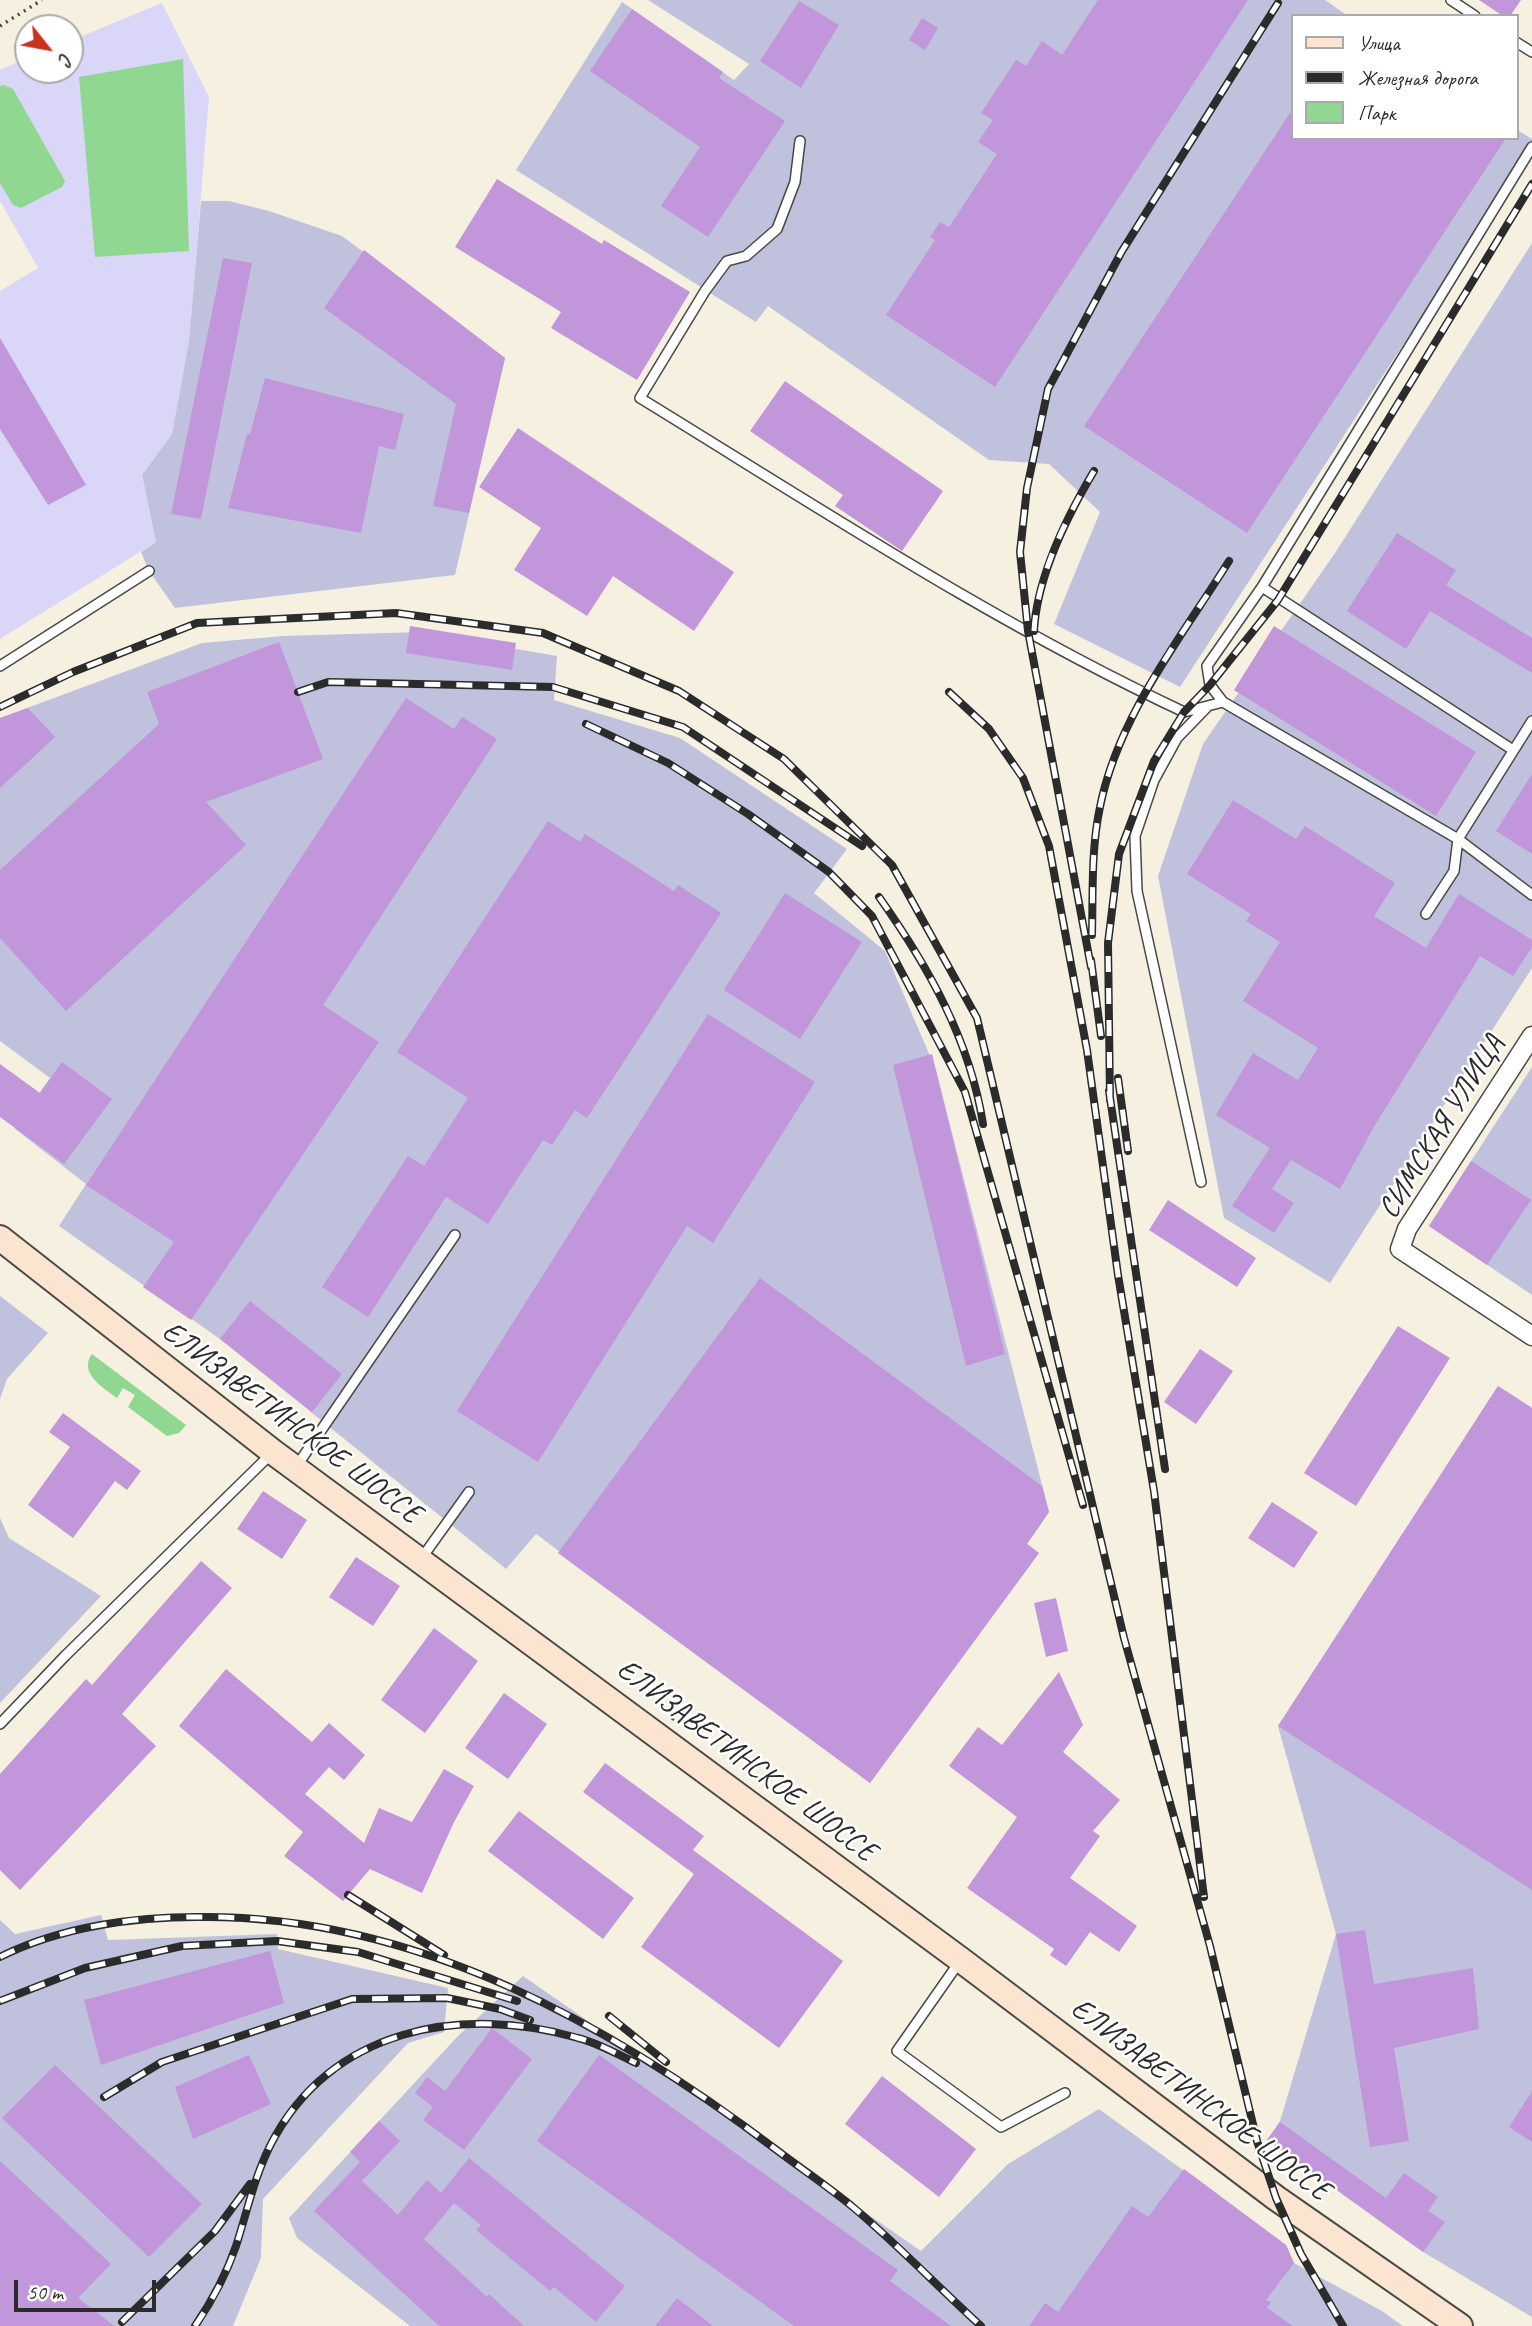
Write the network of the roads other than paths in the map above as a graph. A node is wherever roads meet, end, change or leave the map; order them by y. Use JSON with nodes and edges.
{"nodes":[{"id":1,"x":1451,"y":0,"type":"edge"},
{"id":2,"x":1472,"y":14,"type":"edge"},
{"id":3,"x":800,"y":141,"type":"dead end"},
{"id":4,"x":1532,"y":147,"type":"edge"},
{"id":5,"x":149,"y":571,"type":"dead end"},
{"id":6,"x":1262,"y":587,"type":"junction"},
{"id":7,"x":0,"y":666,"type":"edge"},
{"id":8,"x":1223,"y":702,"type":"junction"},
{"id":9,"x":1208,"y":706,"type":"junction"},
{"id":10,"x":1532,"y":721,"type":"edge"},
{"id":11,"x":1514,"y":750,"type":"junction"},
{"id":12,"x":1458,"y":839,"type":"junction"},
{"id":13,"x":1532,"y":895,"type":"edge"},
{"id":14,"x":1426,"y":915,"type":"dead end"},
{"id":15,"x":1532,"y":1036,"type":"edge"},
{"id":16,"x":1201,"y":1182,"type":"dead end"},
{"id":17,"x":455,"y":1235,"type":"dead end"},
{"id":18,"x":0,"y":1238,"type":"edge"},
{"id":19,"x":1532,"y":1336,"type":"edge"},
{"id":20,"x":273,"y":1452,"type":"junction"},
{"id":21,"x":295,"y":1468,"type":"junction"},
{"id":22,"x":469,"y":1492,"type":"dead end"},
{"id":23,"x":420,"y":1560,"type":"junction"},
{"id":24,"x":0,"y":1724,"type":"edge"},
{"id":25,"x":961,"y":1960,"type":"junction"},
{"id":26,"x":1065,"y":2093,"type":"dead end"},
{"id":27,"x":1460,"y":2326,"type":"edge"}],
"edges":[{"from":1,"to":2,"type":"lane"},
{"from":3,"to":9,"type":"lane"},
{"from":4,"to":6,"type":"lane"},
{"from":5,"to":7,"type":"lane"},
{"from":6,"to":8,"type":"lane"},
{"from":6,"to":11,"type":"lane"},
{"from":8,"to":9,"type":"lane"},
{"from":8,"to":12,"type":"lane"},
{"from":9,"to":16,"type":"lane"},
{"from":10,"to":11,"type":"lane"},
{"from":11,"to":12,"type":"lane"},
{"from":12,"to":13,"type":"lane"},
{"from":12,"to":14,"type":"lane"},
{"from":15,"to":19,"type":"street","name":"СИМСКАЯ УЛИЦА"},
{"from":17,"to":21,"type":"lane"},
{"from":18,"to":20,"type":"main road","name":"ЕЛИЗАВЕТИНСКОЕ ШОССЕ"},
{"from":20,"to":21,"type":"main road","name":"ЕЛИЗАВЕТИНСКОЕ ШОССЕ"},
{"from":20,"to":24,"type":"lane"},
{"from":21,"to":23,"type":"main road","name":"ЕЛИЗАВЕТИНСКОЕ ШОССЕ"},
{"from":22,"to":23,"type":"lane"},
{"from":23,"to":25,"type":"main road","name":"ЕЛИЗАВЕТИНСКОЕ ШОССЕ"},
{"from":25,"to":26,"type":"lane"},
{"from":25,"to":27,"type":"main road","name":"ЕЛИЗАВЕТИНСКОЕ ШОССЕ"}]}
